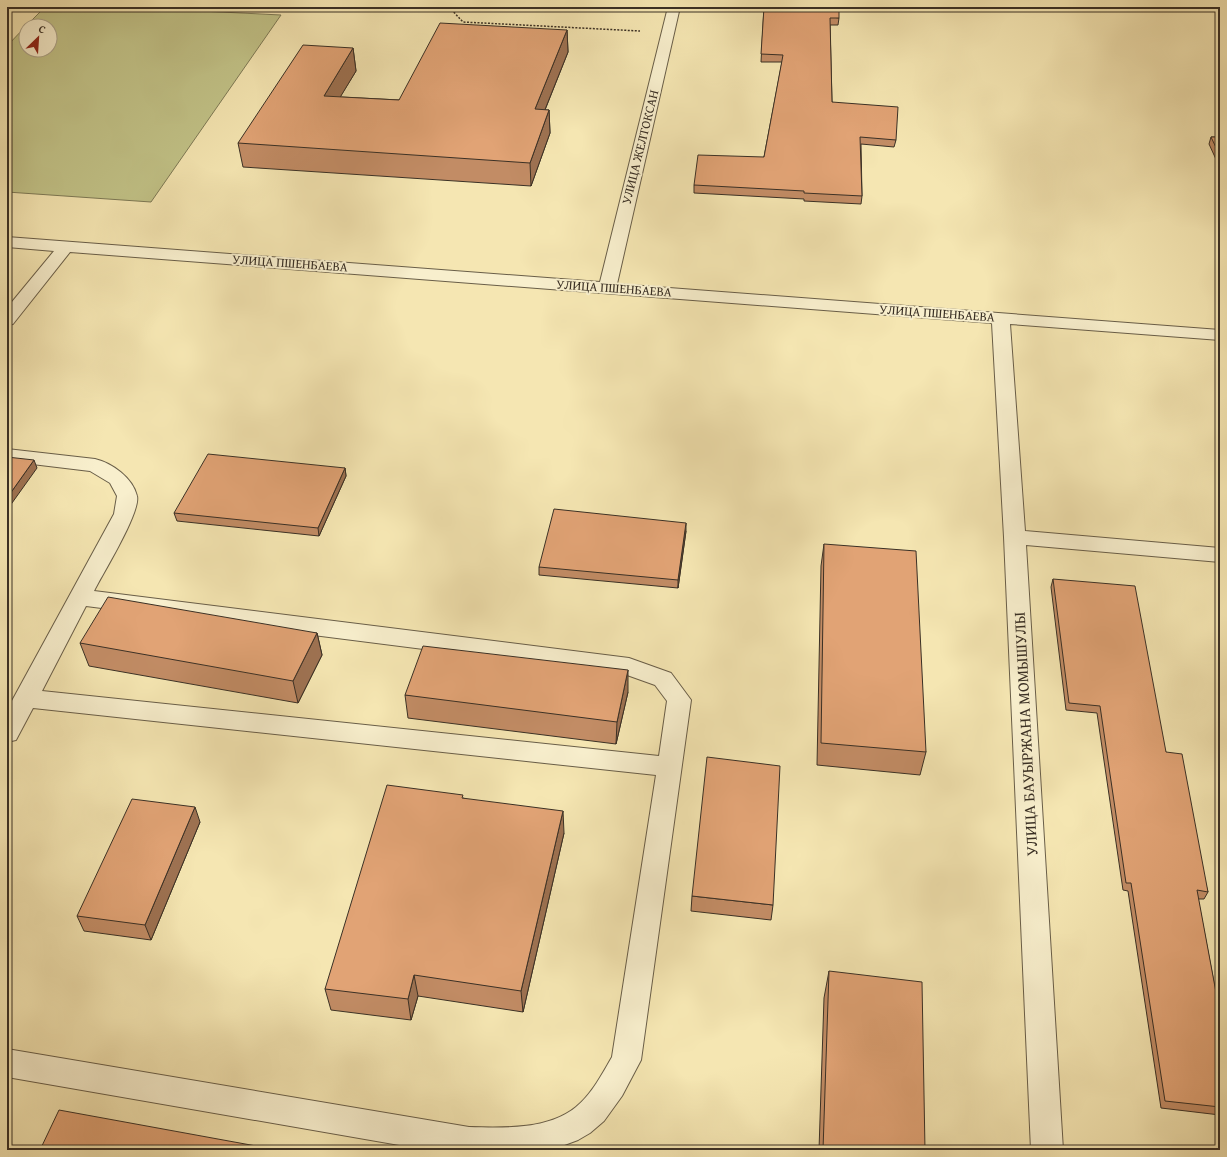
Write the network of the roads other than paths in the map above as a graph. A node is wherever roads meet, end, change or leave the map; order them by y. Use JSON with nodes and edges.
{"nodes":[{"id":1,"x":674,"y":7,"type":"edge"},
{"id":2,"x":7,"y":242,"type":"edge"},
{"id":3,"x":66,"y":246,"type":"junction"},
{"id":4,"x":607,"y":288,"type":"junction"},
{"id":5,"x":1001,"y":318,"type":"junction"},
{"id":6,"x":7,"y":320,"type":"edge"},
{"id":7,"x":1220,"y":335,"type":"edge"},
{"id":8,"x":7,"y":455,"type":"edge"},
{"id":9,"x":1015,"y":538,"type":"junction"},
{"id":10,"x":1220,"y":555,"type":"edge"},
{"id":11,"x":81,"y":597,"type":"junction"},
{"id":12,"x":26,"y":698,"type":"junction"},
{"id":13,"x":7,"y":733,"type":"edge"},
{"id":14,"x":670,"y":767,"type":"junction"},
{"id":15,"x":7,"y":1063,"type":"edge"},
{"id":16,"x":469,"y":1146,"type":"edge"},
{"id":17,"x":1047,"y":1150,"type":"edge"}],
"edges":[{"from":1,"to":4,"type":"street","name":"УЛИЦА ЖЕЛТОКСАН"},
{"from":2,"to":3,"type":"street","name":"УЛИЦА ПШЕНБАЕВА"},
{"from":3,"to":4,"type":"street","name":"УЛИЦА ПШЕНБАЕВА"},
{"from":3,"to":6,"type":"street"},
{"from":4,"to":5,"type":"street","name":"УЛИЦА ПШЕНБАЕВА"},
{"from":5,"to":7,"type":"street","name":"УЛИЦА ПШЕНБАЕВА"},
{"from":5,"to":9,"type":"street","name":"УЛИЦА БАУЫРЖАНА МОМЫШУЛЫ"},
{"from":8,"to":11,"type":"street"},
{"from":9,"to":10,"type":"street"},
{"from":9,"to":17,"type":"street","name":"УЛИЦА БАУЫРЖАНА МОМЫШУЛЫ"},
{"from":11,"to":12,"type":"street"},
{"from":11,"to":14,"type":"street"},
{"from":12,"to":13,"type":"street"},
{"from":12,"to":14,"type":"street"},
{"from":14,"to":16,"type":"street"},
{"from":15,"to":16,"type":"street"}]}
